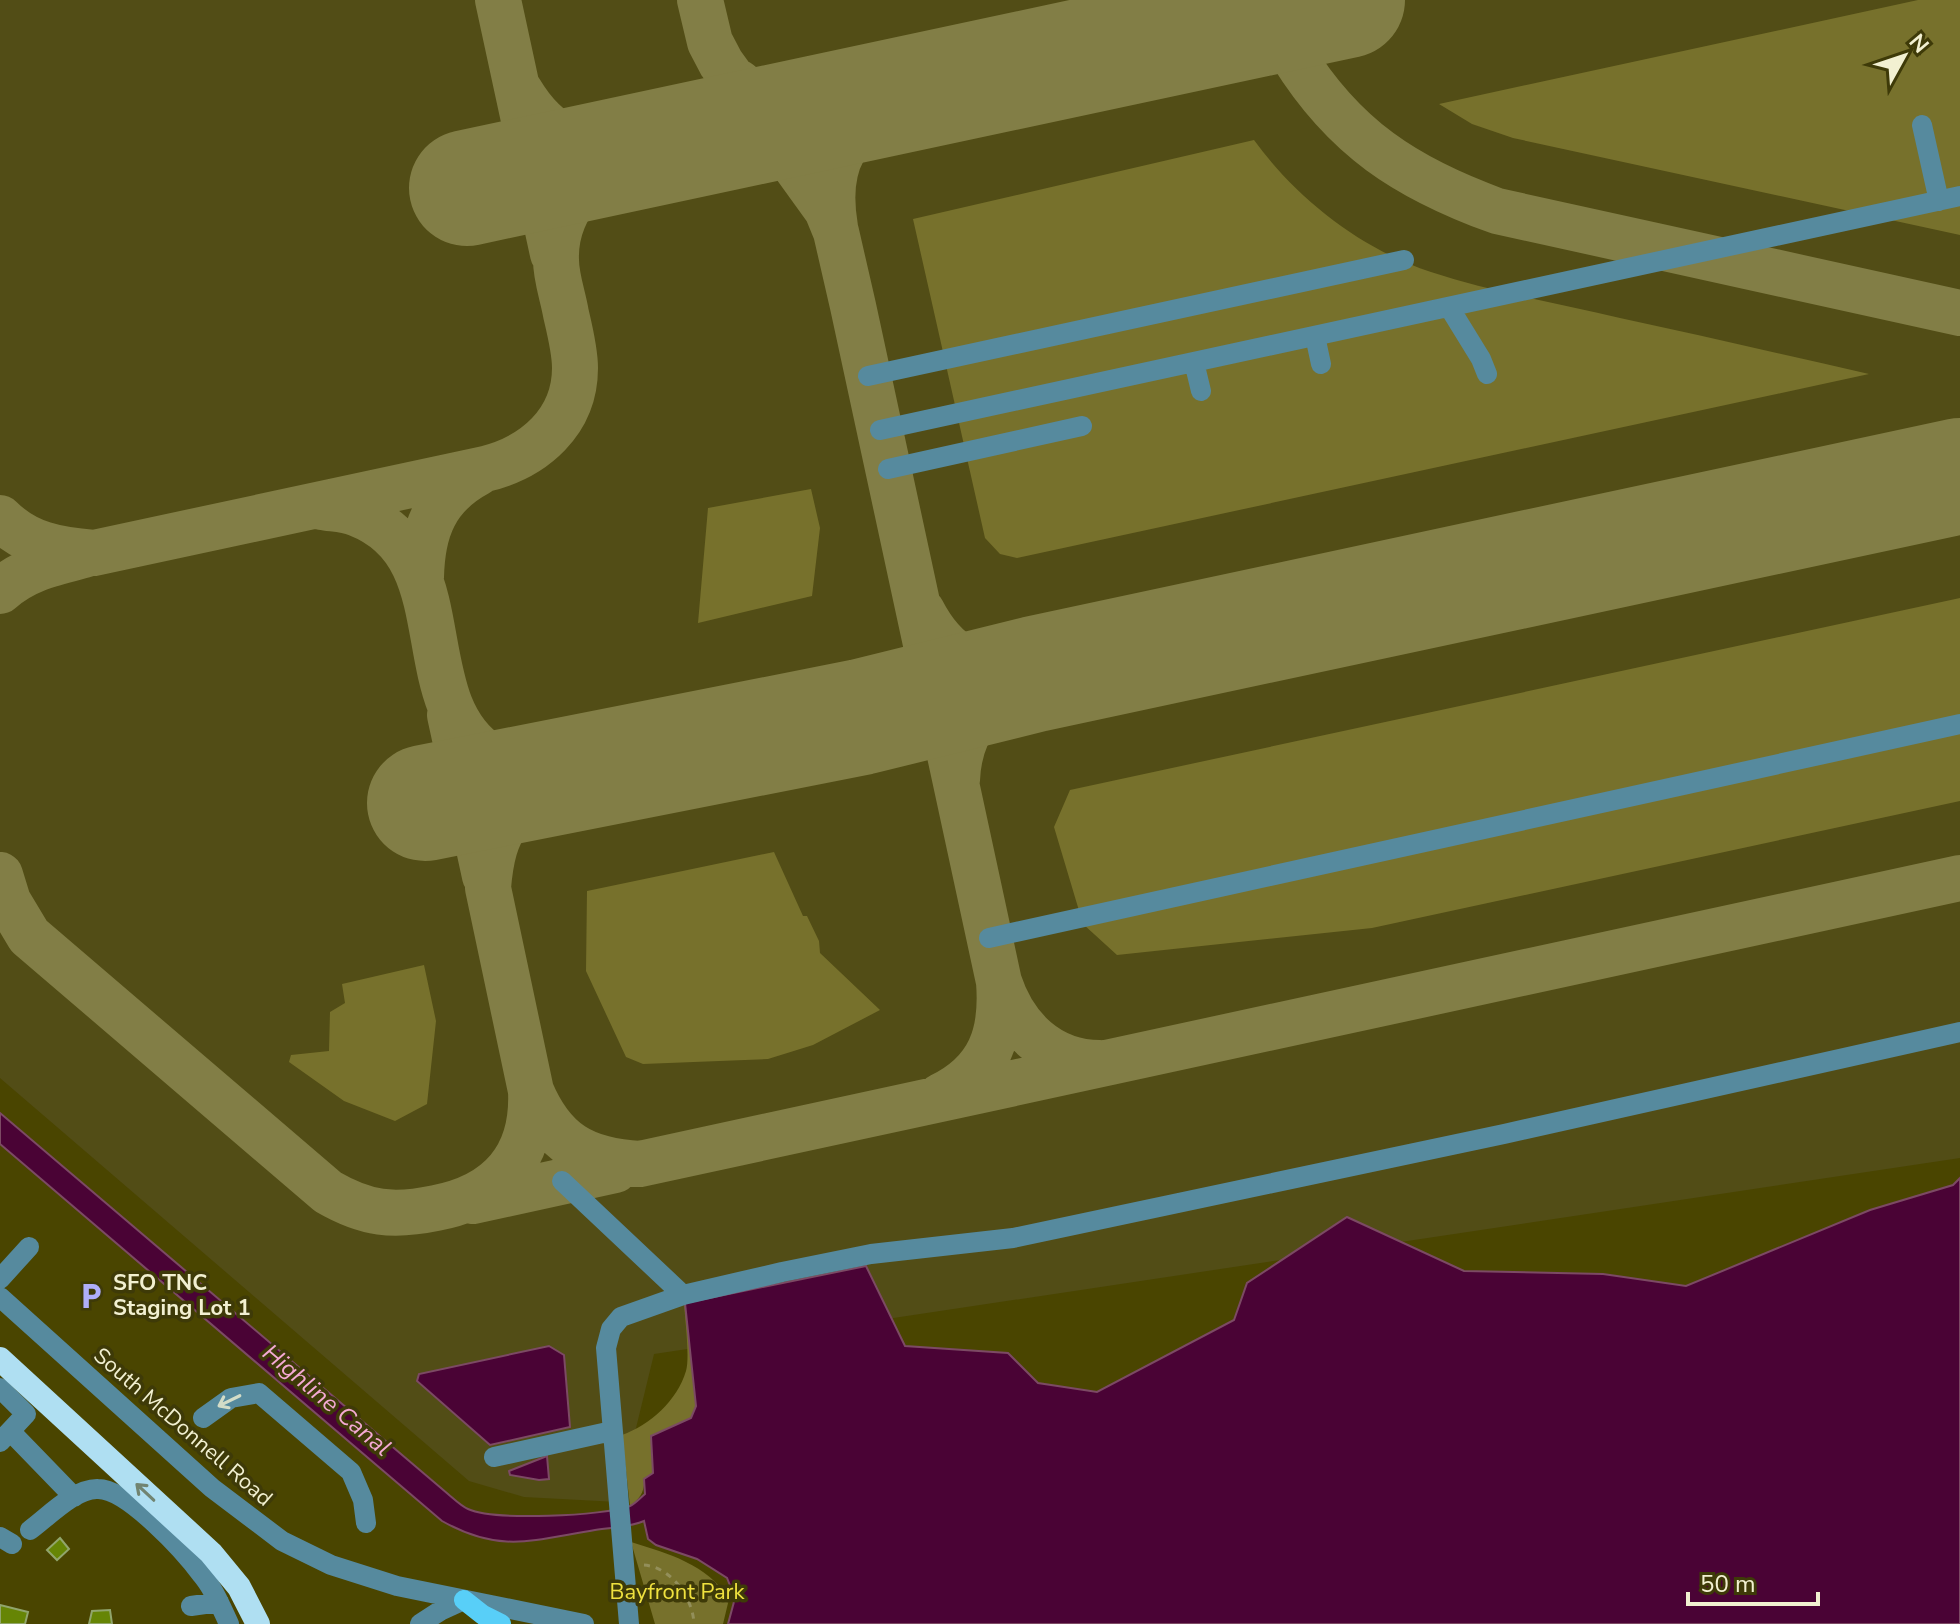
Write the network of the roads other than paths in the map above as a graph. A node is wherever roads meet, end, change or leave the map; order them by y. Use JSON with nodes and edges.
{"nodes":[{"id":1,"x":1922,"y":125,"type":"dead end"},
{"id":2,"x":1960,"y":196,"type":"edge"},
{"id":3,"x":1939,"y":201,"type":"junction"},
{"id":4,"x":1404,"y":260,"type":"dead end"},
{"id":5,"x":1449,"y":307,"type":"junction"},
{"id":6,"x":1315,"y":336,"type":"junction"},
{"id":7,"x":1194,"y":362,"type":"junction"},
{"id":8,"x":1321,"y":364,"type":"dead end"},
{"id":9,"x":1487,"y":374,"type":"dead end"},
{"id":10,"x":868,"y":376,"type":"dead end"},
{"id":11,"x":1201,"y":391,"type":"dead end"},
{"id":12,"x":1082,"y":426,"type":"dead end"},
{"id":13,"x":880,"y":430,"type":"dead end"},
{"id":14,"x":888,"y":469,"type":"dead end"},
{"id":15,"x":1960,"y":724,"type":"edge"},
{"id":16,"x":989,"y":938,"type":"dead end"},
{"id":17,"x":1960,"y":1032,"type":"edge"},
{"id":18,"x":562,"y":1181,"type":"dead end"},
{"id":19,"x":29,"y":1247,"type":"dead end"},
{"id":20,"x":0,"y":1279,"type":"edge"},
{"id":21,"x":683,"y":1295,"type":"junction"},
{"id":22,"x":0,"y":1297,"type":"edge"},
{"id":23,"x":0,"y":1359,"type":"edge"},
{"id":24,"x":0,"y":1388,"type":"edge"},
{"id":25,"x":203,"y":1418,"type":"dead end"},
{"id":26,"x":612,"y":1431,"type":"junction"},
{"id":27,"x":6,"y":1437,"type":"edge"},
{"id":28,"x":494,"y":1457,"type":"dead end"},
{"id":29,"x":74,"y":1497,"type":"junction"},
{"id":30,"x":366,"y":1523,"type":"dead end"},
{"id":31,"x":30,"y":1530,"type":"dead end"},
{"id":32,"x":417,"y":1591,"type":"junction"},
{"id":33,"x":464,"y":1600,"type":"junction"},
{"id":34,"x":219,"y":1602,"type":"junction"},
{"id":35,"x":191,"y":1606,"type":"dead end"},
{"id":36,"x":229,"y":1624,"type":"edge"},
{"id":37,"x":258,"y":1624,"type":"edge"},
{"id":38,"x":409,"y":1624,"type":"edge"},
{"id":39,"x":420,"y":1624,"type":"edge"},
{"id":40,"x":501,"y":1624,"type":"edge"},
{"id":41,"x":584,"y":1624,"type":"edge"},
{"id":42,"x":629,"y":1624,"type":"edge"}],
"edges":[{"from":1,"to":3,"type":"street"},
{"from":2,"to":3,"type":"street"},
{"from":3,"to":5,"type":"street"},
{"from":4,"to":10,"type":"street"},
{"from":5,"to":6,"type":"street"},
{"from":5,"to":9,"type":"street"},
{"from":6,"to":7,"type":"street"},
{"from":6,"to":8,"type":"street"},
{"from":7,"to":11,"type":"street"},
{"from":7,"to":13,"type":"street"},
{"from":12,"to":14,"type":"street"},
{"from":15,"to":16,"type":"street"},
{"from":17,"to":21,"type":"street"},
{"from":18,"to":21,"type":"street"},
{"from":19,"to":20,"type":"street"},
{"from":21,"to":26,"type":"street"},
{"from":22,"to":32,"type":"street","name":"South McDonnell Road"},
{"from":37,"to":23,"type":"highway","one_way":true},
{"from":24,"to":27,"type":"street"},
{"from":30,"to":25,"type":"street","one_way":true},
{"from":26,"to":28,"type":"street"},
{"from":26,"to":42,"type":"street"},
{"from":27,"to":29,"type":"street"},
{"from":29,"to":31,"type":"street"},
{"from":29,"to":34,"type":"street"},
{"from":32,"to":33,"type":"street","name":"South McDonnell Road"},
{"from":32,"to":38,"type":"street"},
{"from":33,"to":39,"type":"street"},
{"from":33,"to":40,"type":"main road"},
{"from":33,"to":41,"type":"street","name":"South McDonnell Road"},
{"from":34,"to":35,"type":"street"},
{"from":34,"to":36,"type":"street"}]}
